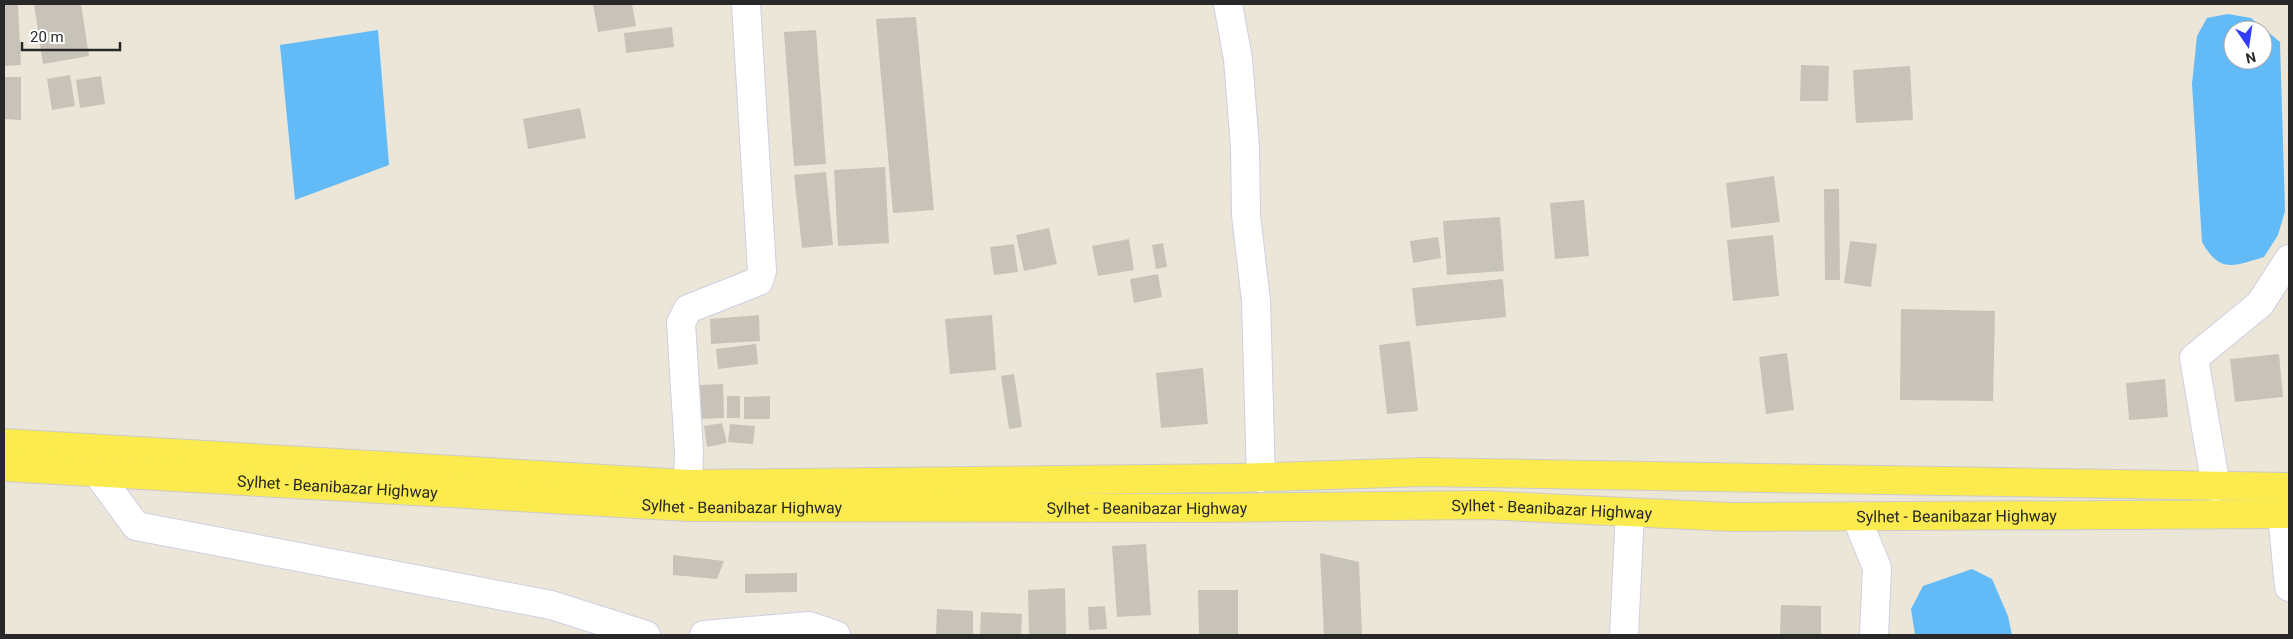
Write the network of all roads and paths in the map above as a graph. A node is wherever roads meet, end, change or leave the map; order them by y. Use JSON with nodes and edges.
{"nodes":[{"id":1,"x":746,"y":4,"type":"edge"},
{"id":2,"x":1228,"y":4,"type":"edge"},
{"id":3,"x":2289,"y":258,"type":"edge"},
{"id":4,"x":4,"y":443,"type":"edge"},
{"id":5,"x":4,"y":467,"type":"edge"},
{"id":6,"x":97,"y":473,"type":"junction"},
{"id":7,"x":1261,"y":478,"type":"junction"},
{"id":8,"x":688,"y":484,"type":"junction"},
{"id":9,"x":2216,"y":487,"type":"junction"},
{"id":10,"x":2289,"y":487,"type":"edge"},
{"id":11,"x":1630,"y":512,"type":"junction"},
{"id":12,"x":2285,"y":514,"type":"edge"},
{"id":13,"x":1856,"y":516,"type":"junction"},
{"id":14,"x":2289,"y":587,"type":"edge"},
{"id":15,"x":646,"y":635,"type":"edge"},
{"id":16,"x":704,"y":635,"type":"edge"},
{"id":17,"x":836,"y":635,"type":"edge"},
{"id":18,"x":1624,"y":635,"type":"edge"},
{"id":19,"x":1874,"y":635,"type":"edge"}],
"edges":[{"from":1,"to":8,"type":"street"},
{"from":2,"to":7,"type":"street"},
{"from":3,"to":9,"type":"street"},
{"from":4,"to":8,"type":"main road","name":"Sylhet - Beanibazar Highway"},
{"from":5,"to":6,"type":"main road","name":"Sylhet - Beanibazar Highway"},
{"from":6,"to":11,"type":"main road","name":"Sylhet - Beanibazar Highway"},
{"from":6,"to":15,"type":"street"},
{"from":7,"to":8,"type":"main road","name":"Sylhet - Beanibazar Highway"},
{"from":7,"to":9,"type":"main road","name":"Sylhet - Beanibazar Highway"},
{"from":9,"to":10,"type":"main road","name":"Sylhet - Beanibazar Highway"},
{"from":11,"to":13,"type":"main road","name":"Sylhet - Beanibazar Highway"},
{"from":11,"to":18,"type":"street"},
{"from":12,"to":13,"type":"main road","name":"Sylhet - Beanibazar Highway"},
{"from":12,"to":14,"type":"street"},
{"from":13,"to":19,"type":"street"},
{"from":16,"to":17,"type":"street"}]}
